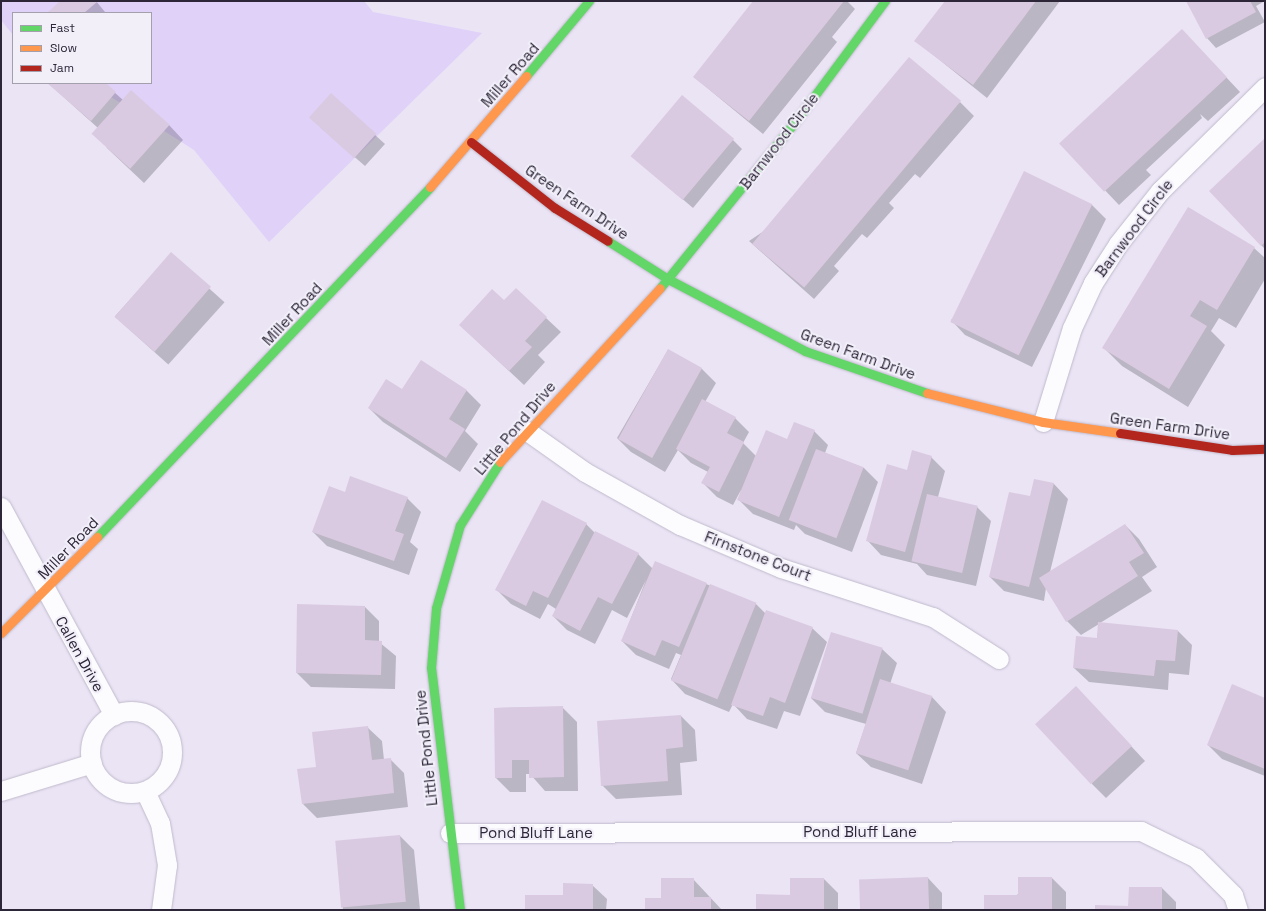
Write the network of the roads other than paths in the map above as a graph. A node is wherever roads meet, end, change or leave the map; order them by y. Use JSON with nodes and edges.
{"nodes":[{"id":1,"x":588,"y":1,"type":"edge"},
{"id":2,"x":886,"y":1,"type":"edge"},
{"id":3,"x":1265,"y":87,"type":"edge"},
{"id":4,"x":470,"y":142,"type":"junction"},
{"id":5,"x":668,"y":278,"type":"junction"},
{"id":6,"x":1043,"y":422,"type":"junction"},
{"id":7,"x":527,"y":431,"type":"junction"},
{"id":8,"x":1265,"y":449,"type":"edge"},
{"id":9,"x":1,"y":506,"type":"edge"},
{"id":10,"x":45,"y":592,"type":"junction"},
{"id":11,"x":1,"y":632,"type":"edge"},
{"id":12,"x":999,"y":659,"type":"dead end"},
{"id":13,"x":114,"y":715,"type":"junction"},
{"id":14,"x":92,"y":762,"type":"junction"},
{"id":15,"x":1,"y":791,"type":"edge"},
{"id":16,"x":145,"y":791,"type":"junction"},
{"id":17,"x":450,"y":833,"type":"junction"},
{"id":18,"x":160,"y":910,"type":"edge"},
{"id":19,"x":460,"y":910,"type":"edge"},
{"id":20,"x":1238,"y":910,"type":"edge"}],
"edges":[{"from":1,"to":4,"type":"street","name":"Miller Road"},
{"from":2,"to":5,"type":"street","name":"Barnwood Circle"},
{"from":3,"to":6,"type":"street","name":"Barnwood Circle"},
{"from":4,"to":5,"type":"street","name":"Green Farm Drive"},
{"from":4,"to":10,"type":"street","name":"Miller Road"},
{"from":5,"to":6,"type":"street","name":"Green Farm Drive"},
{"from":5,"to":7,"type":"street","name":"Little Pond Drive"},
{"from":6,"to":8,"type":"street","name":"Green Farm Drive"},
{"from":7,"to":12,"type":"street","name":"Firnstone Court"},
{"from":7,"to":17,"type":"street","name":"Little Pond Drive"},
{"from":9,"to":10,"type":"street","name":"Callen Drive"},
{"from":10,"to":11,"type":"street","name":"Miller Road"},
{"from":10,"to":13,"type":"street","name":"Callen Drive"},
{"from":13,"to":14,"type":"street"},
{"from":13,"to":16,"type":"street"},
{"from":14,"to":15,"type":"street"},
{"from":14,"to":16,"type":"street"},
{"from":16,"to":18,"type":"street"},
{"from":17,"to":19,"type":"street","name":"Little Pond Drive"},
{"from":17,"to":20,"type":"street","name":"Pond Bluff Lane"}]}
